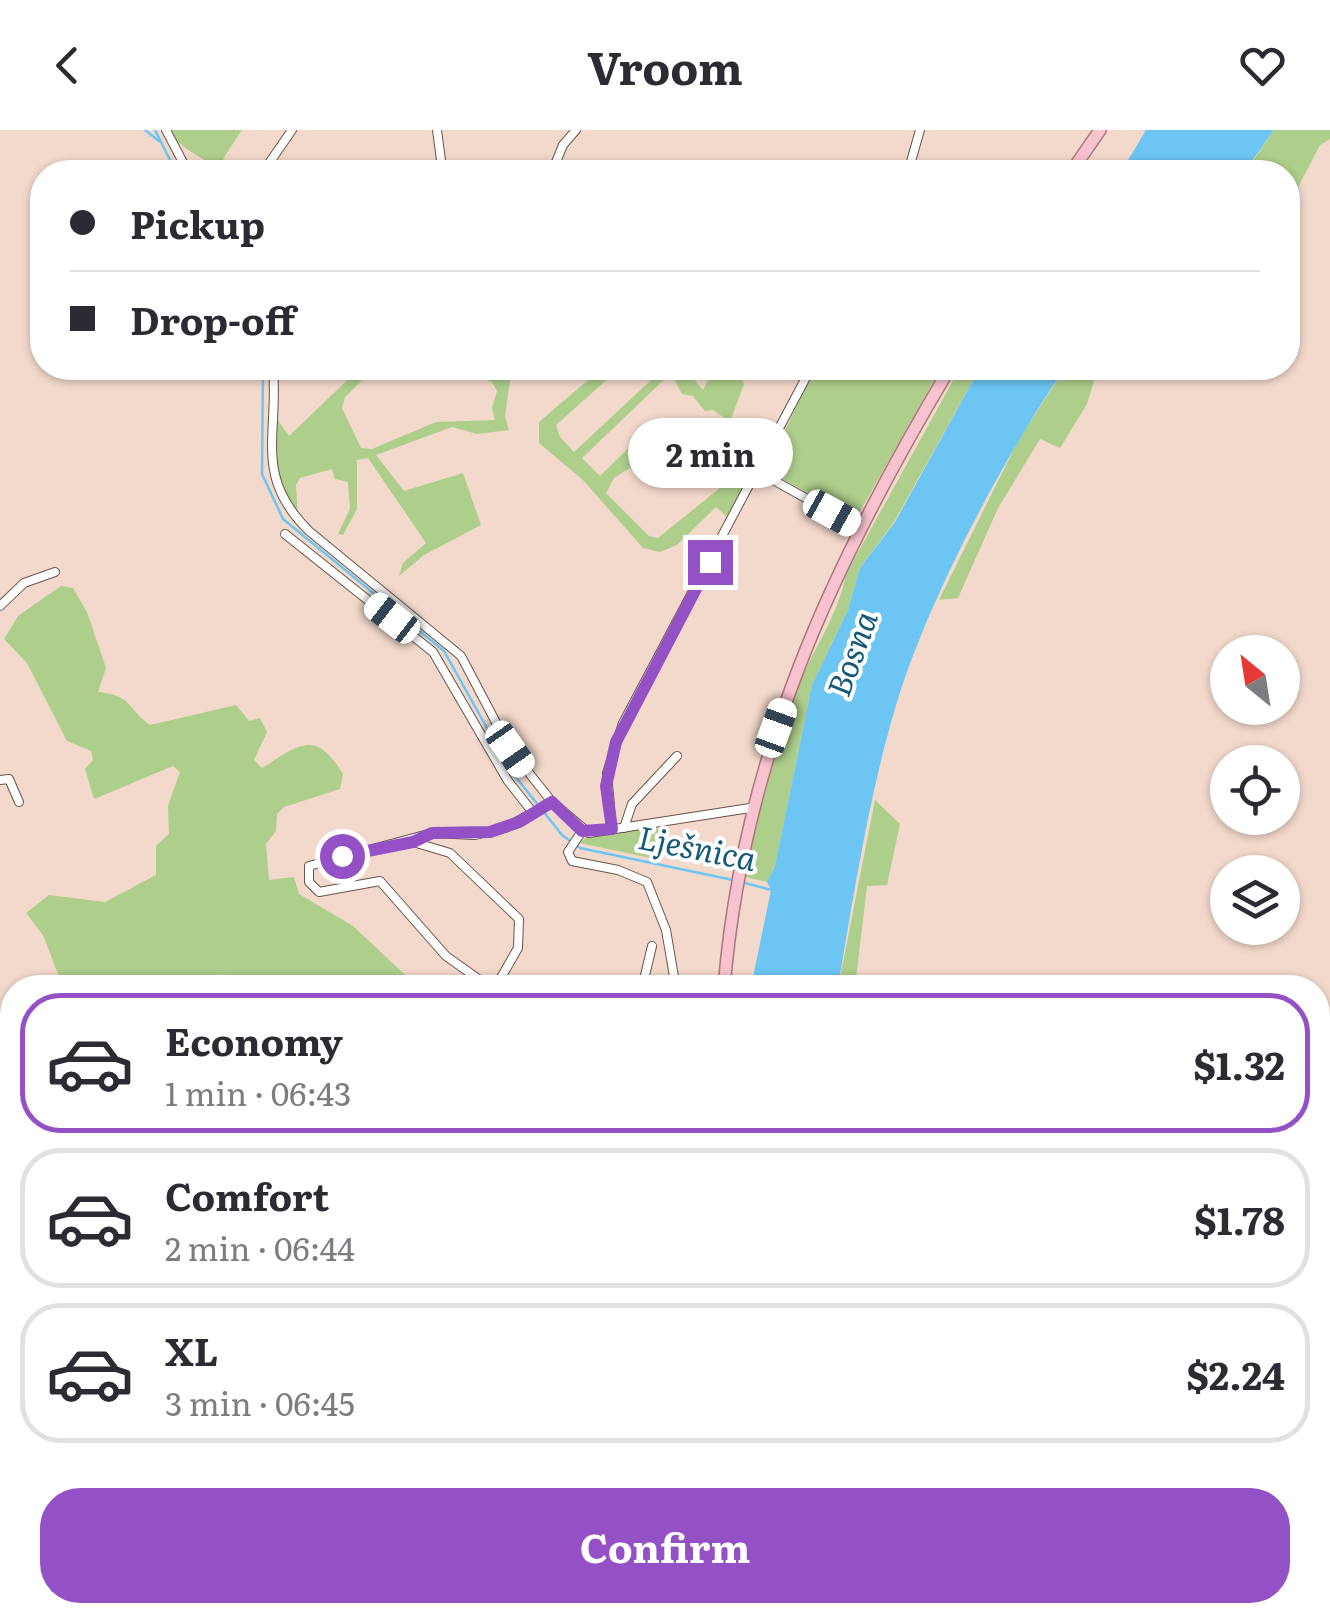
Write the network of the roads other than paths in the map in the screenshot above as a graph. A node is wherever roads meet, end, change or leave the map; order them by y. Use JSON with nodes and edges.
{"nodes":[{"id":1,"x":166,"y":130,"type":"edge"},
{"id":2,"x":292,"y":130,"type":"edge"},
{"id":3,"x":437,"y":130,"type":"edge"},
{"id":4,"x":576,"y":130,"type":"edge"},
{"id":5,"x":920,"y":130,"type":"edge"},
{"id":6,"x":1100,"y":130,"type":"edge"},
{"id":7,"x":182,"y":160,"type":"edge"},
{"id":8,"x":271,"y":160,"type":"edge"},
{"id":9,"x":441,"y":160,"type":"dead end"},
{"id":10,"x":556,"y":160,"type":"edge"},
{"id":11,"x":911,"y":160,"type":"edge"},
{"id":12,"x":1079,"y":160,"type":"edge"},
{"id":13,"x":273,"y":380,"type":"edge"},
{"id":14,"x":805,"y":380,"type":"edge"},
{"id":15,"x":943,"y":380,"type":"edge"},
{"id":16,"x":762,"y":462,"type":"junction"},
{"id":17,"x":861,"y":529,"type":"junction"},
{"id":18,"x":286,"y":534,"type":"dead end"},
{"id":19,"x":55,"y":572,"type":"dead end"},
{"id":20,"x":0,"y":606,"type":"edge"},
{"id":21,"x":677,"y":756,"type":"dead end"},
{"id":22,"x":0,"y":780,"type":"edge"},
{"id":23,"x":19,"y":802,"type":"dead end"},
{"id":24,"x":548,"y":804,"type":"junction"},
{"id":25,"x":750,"y":808,"type":"junction"},
{"id":26,"x":535,"y":813,"type":"junction"},
{"id":27,"x":624,"y":828,"type":"junction"},
{"id":28,"x":612,"y":829,"type":"junction"},
{"id":29,"x":579,"y":835,"type":"junction"},
{"id":30,"x":413,"y":842,"type":"junction"},
{"id":31,"x":652,"y":946,"type":"dead end"},
{"id":32,"x":474,"y":975,"type":"edge"},
{"id":33,"x":501,"y":975,"type":"edge"},
{"id":34,"x":645,"y":975,"type":"edge"},
{"id":35,"x":674,"y":975,"type":"edge"},
{"id":36,"x":725,"y":975,"type":"edge"}],
"edges":[{"from":1,"to":7,"type":"street"},
{"from":2,"to":8,"type":"street"},
{"from":3,"to":9,"type":"street"},
{"from":4,"to":10,"type":"street"},
{"from":5,"to":11,"type":"street"},
{"from":6,"to":12,"type":"main road"},
{"from":13,"to":24,"type":"street"},
{"from":14,"to":16,"type":"street"},
{"from":15,"to":17,"type":"main road"},
{"from":16,"to":17,"type":"street"},
{"from":16,"to":28,"type":"street"},
{"from":17,"to":25,"type":"main road"},
{"from":18,"to":26,"type":"street"},
{"from":19,"to":20,"type":"street"},
{"from":21,"to":27,"type":"street"},
{"from":22,"to":23,"type":"street"},
{"from":24,"to":26,"type":"street"},
{"from":24,"to":29,"type":"street"},
{"from":25,"to":27,"type":"street"},
{"from":25,"to":36,"type":"main road"},
{"from":26,"to":30,"type":"street"},
{"from":27,"to":28,"type":"street"},
{"from":28,"to":29,"type":"street"},
{"from":29,"to":35,"type":"street"},
{"from":30,"to":32,"type":"street"},
{"from":30,"to":33,"type":"street"},
{"from":31,"to":34,"type":"street"}]}
